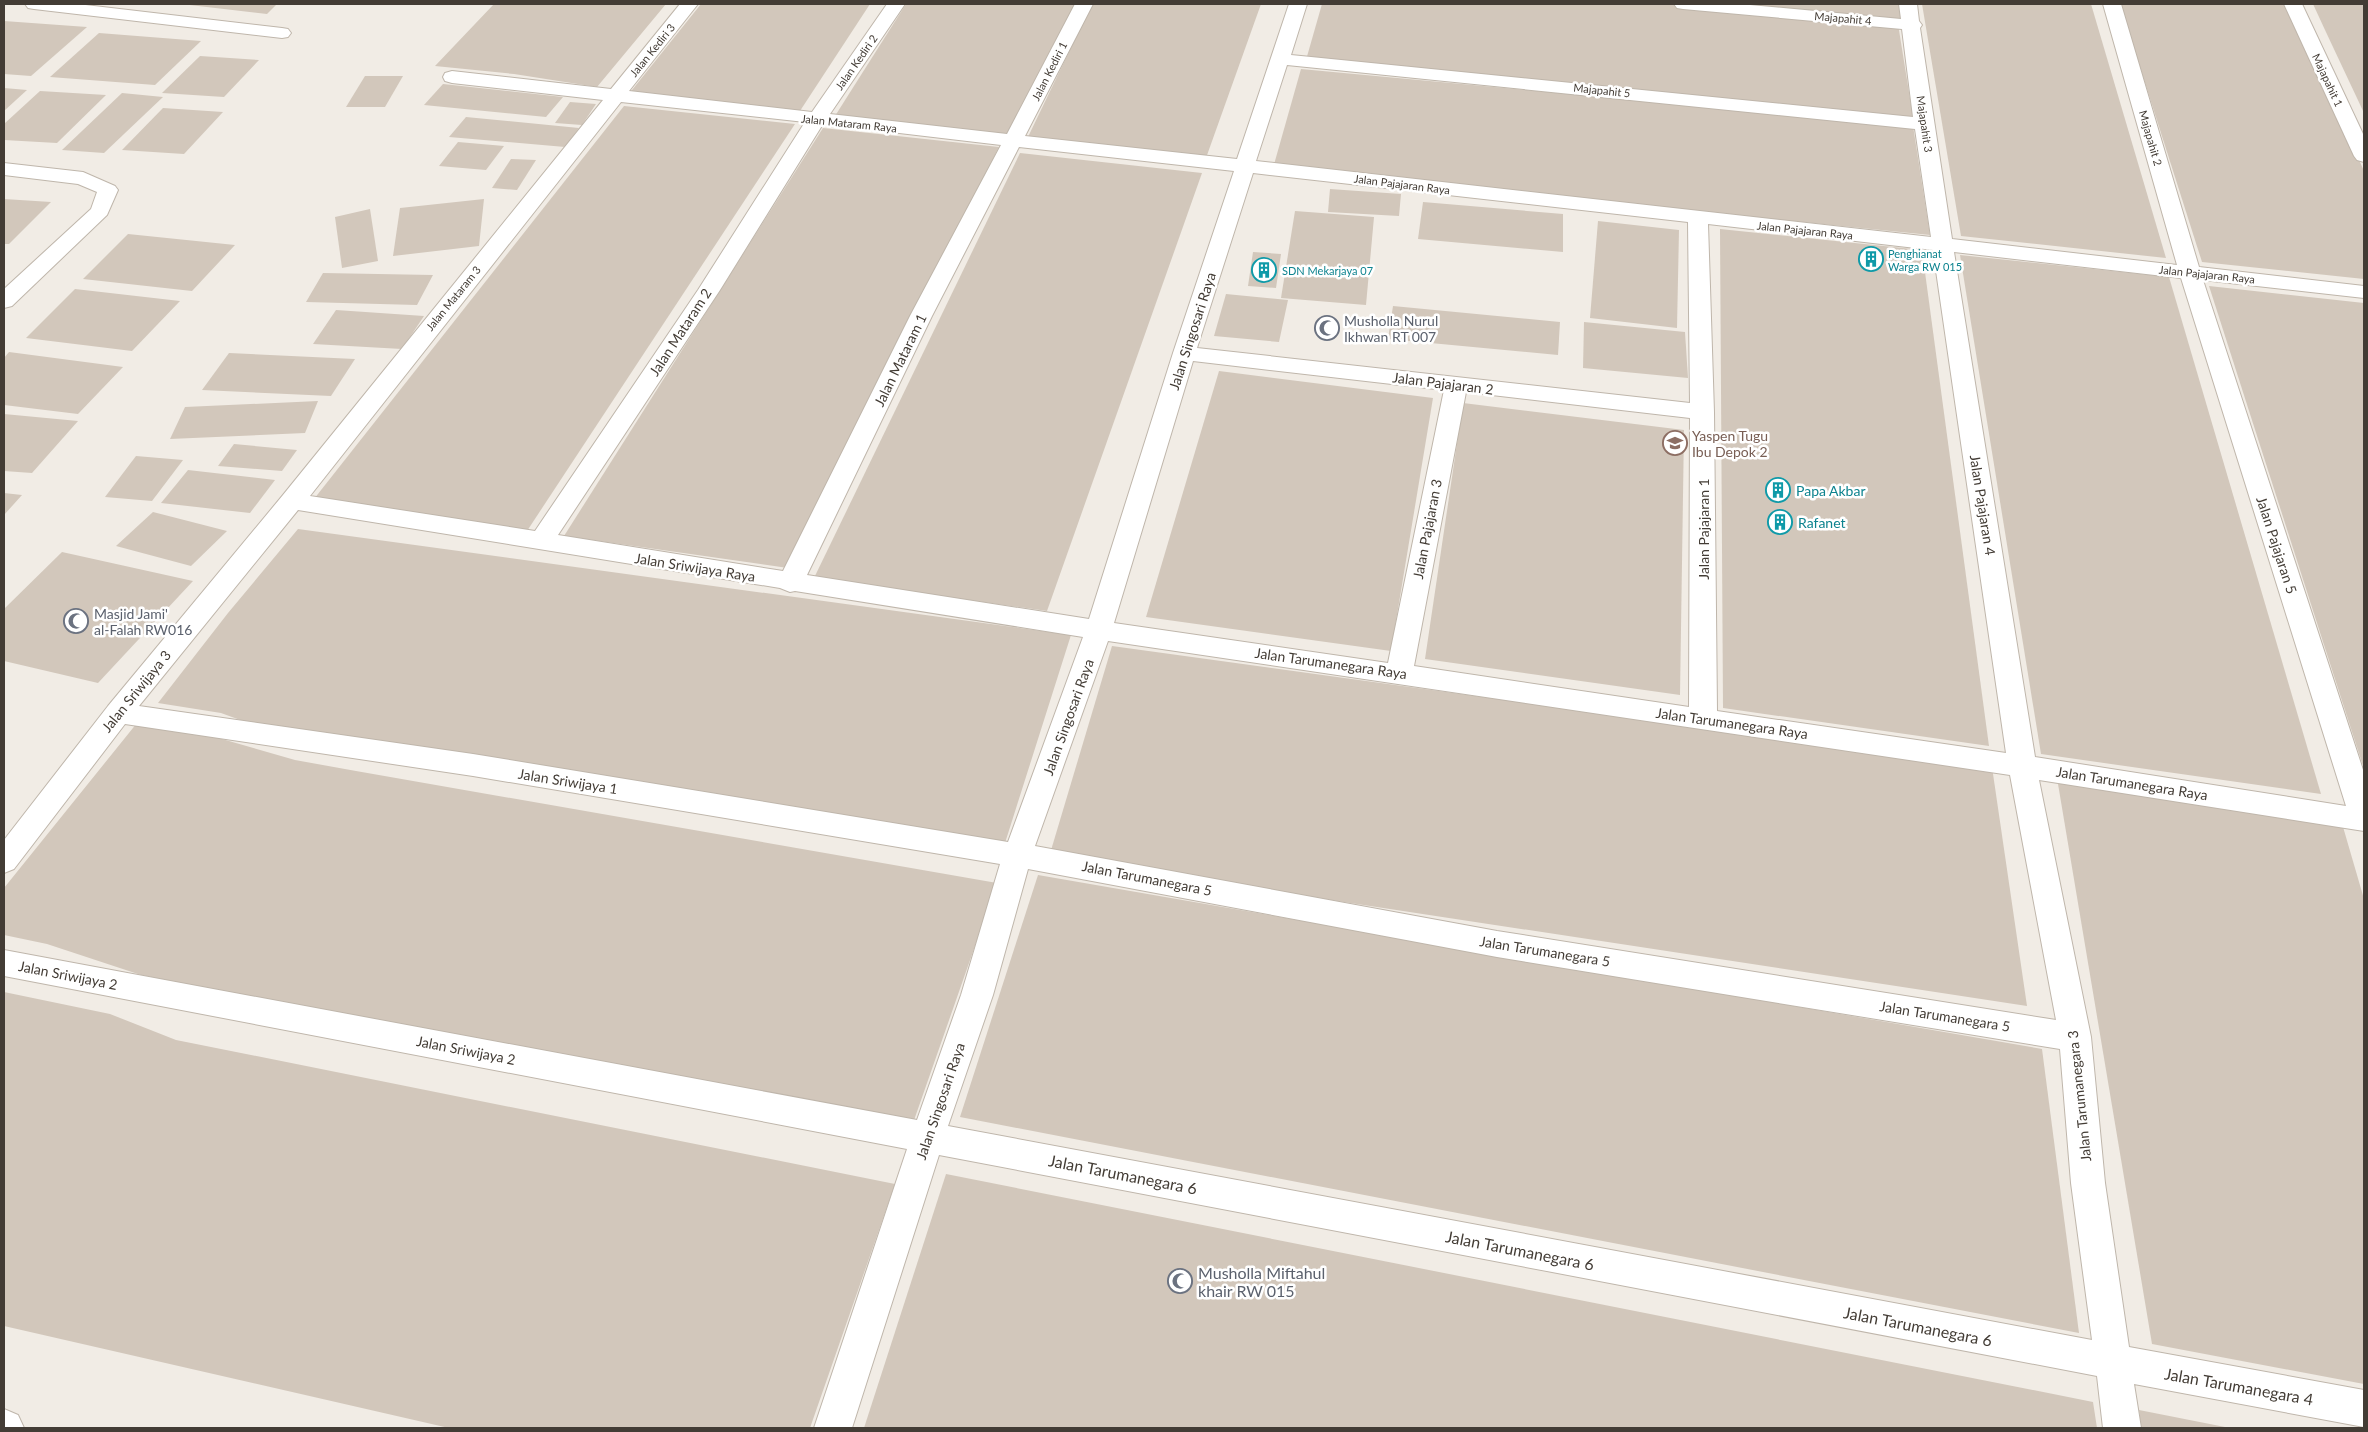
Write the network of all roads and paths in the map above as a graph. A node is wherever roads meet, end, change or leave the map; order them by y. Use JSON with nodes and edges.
{"nodes":[{"id":1,"x":34,"y":4,"type":"edge"},
{"id":2,"x":690,"y":4,"type":"edge"},
{"id":3,"x":896,"y":4,"type":"edge"},
{"id":4,"x":1084,"y":4,"type":"edge"},
{"id":5,"x":1298,"y":4,"type":"edge"},
{"id":6,"x":1683,"y":4,"type":"edge"},
{"id":7,"x":1908,"y":4,"type":"edge"},
{"id":8,"x":2112,"y":4,"type":"edge"},
{"id":9,"x":2293,"y":4,"type":"edge"},
{"id":10,"x":1912,"y":25,"type":"junction"},
{"id":11,"x":282,"y":33,"type":"dead end"},
{"id":12,"x":1280,"y":59,"type":"junction"},
{"id":13,"x":452,"y":77,"type":"dead end"},
{"id":14,"x":615,"y":96,"type":"junction"},
{"id":15,"x":816,"y":120,"type":"junction"},
{"id":16,"x":1924,"y":124,"type":"junction"},
{"id":17,"x":1014,"y":139,"type":"junction"},
{"id":18,"x":2364,"y":156,"type":"edge"},
{"id":19,"x":1245,"y":166,"type":"junction"},
{"id":20,"x":4,"y":169,"type":"edge"},
{"id":21,"x":1698,"y":219,"type":"junction"},
{"id":22,"x":1943,"y":244,"type":"junction"},
{"id":23,"x":2190,"y":272,"type":"junction"},
{"id":24,"x":2364,"y":292,"type":"edge"},
{"id":25,"x":4,"y":301,"type":"edge"},
{"id":26,"x":1184,"y":353,"type":"junction"},
{"id":27,"x":1456,"y":385,"type":"junction"},
{"id":28,"x":1702,"y":412,"type":"junction"},
{"id":29,"x":292,"y":501,"type":"junction"},
{"id":30,"x":541,"y":542,"type":"junction"},
{"id":31,"x":790,"y":583,"type":"junction"},
{"id":32,"x":1099,"y":630,"type":"junction"},
{"id":33,"x":1398,"y":673,"type":"junction"},
{"id":34,"x":118,"y":714,"type":"junction"},
{"id":35,"x":1703,"y":718,"type":"junction"},
{"id":36,"x":2022,"y":766,"type":"junction"},
{"id":37,"x":2364,"y":818,"type":"edge"},
{"id":38,"x":1017,"y":856,"type":"junction"},
{"id":39,"x":4,"y":861,"type":"edge"},
{"id":40,"x":4,"y":963,"type":"edge"},
{"id":41,"x":2075,"y":1037,"type":"junction"},
{"id":42,"x":928,"y":1137,"type":"junction"},
{"id":43,"x":2113,"y":1363,"type":"junction"},
{"id":44,"x":2364,"y":1409,"type":"edge"},
{"id":45,"x":832,"y":1428,"type":"edge"},
{"id":46,"x":2122,"y":1428,"type":"edge"}],
"edges":[{"from":1,"to":11,"type":"street"},
{"from":2,"to":14,"type":"street","name":"Jalan Kediri 3"},
{"from":3,"to":15,"type":"street","name":"Jalan Kediri 2"},
{"from":4,"to":17,"type":"street","name":"Jalan Kediri 1"},
{"from":5,"to":12,"type":"street","name":"Jalan Singosari Raya"},
{"from":6,"to":10,"type":"street","name":"Majapahit 4"},
{"from":7,"to":10,"type":"street","name":"Majapahit 3"},
{"from":8,"to":23,"type":"street","name":"Majapahit 2"},
{"from":9,"to":18,"type":"street","name":"Majapahit 1"},
{"from":10,"to":16,"type":"street","name":"Majapahit 3"},
{"from":12,"to":16,"type":"street","name":"Majapahit 5"},
{"from":12,"to":19,"type":"street","name":"Jalan Singosari Raya"},
{"from":13,"to":14,"type":"street","name":"Jalan Mataram Raya"},
{"from":14,"to":15,"type":"street","name":"Jalan Mataram Raya"},
{"from":14,"to":29,"type":"street","name":"Jalan Mataram 3"},
{"from":15,"to":17,"type":"street","name":"Jalan Mataram Raya"},
{"from":15,"to":30,"type":"street","name":"Jalan Mataram 2"},
{"from":16,"to":22,"type":"street","name":"Majapahit 3"},
{"from":17,"to":19,"type":"street","name":"Jalan Mataram Raya"},
{"from":17,"to":31,"type":"street","name":"Jalan Mataram 1"},
{"from":19,"to":21,"type":"street","name":"Jalan Pajajaran Raya"},
{"from":19,"to":26,"type":"street","name":"Jalan Singosari Raya"},
{"from":20,"to":25,"type":"street"},
{"from":21,"to":22,"type":"street","name":"Jalan Pajajaran Raya"},
{"from":21,"to":28,"type":"street","name":"Jalan Pajajaran 1"},
{"from":22,"to":23,"type":"street","name":"Jalan Pajajaran Raya"},
{"from":22,"to":36,"type":"street","name":"Jalan Pajajaran 4"},
{"from":23,"to":24,"type":"street","name":"Jalan Pajajaran Raya"},
{"from":23,"to":37,"type":"street","name":"Jalan Pajajaran 5"},
{"from":26,"to":27,"type":"street","name":"Jalan Pajajaran 2"},
{"from":26,"to":32,"type":"street","name":"Jalan Singosari Raya"},
{"from":27,"to":28,"type":"street","name":"Jalan Pajajaran 2"},
{"from":27,"to":33,"type":"street","name":"Jalan Pajajaran 3"},
{"from":28,"to":35,"type":"street","name":"Jalan Pajajaran 1"},
{"from":29,"to":30,"type":"street","name":"Jalan Sriwijaya Raya"},
{"from":29,"to":34,"type":"street","name":"Jalan Sriwijaya 3"},
{"from":30,"to":31,"type":"street","name":"Jalan Sriwijaya Raya"},
{"from":31,"to":32,"type":"street","name":"Jalan Sriwijaya Raya"},
{"from":32,"to":33,"type":"street","name":"Jalan Tarumanegara Raya"},
{"from":32,"to":38,"type":"street","name":"Jalan Singosari Raya"},
{"from":33,"to":35,"type":"street","name":"Jalan Tarumanegara Raya"},
{"from":34,"to":38,"type":"street","name":"Jalan Sriwijaya 1"},
{"from":34,"to":39,"type":"street","name":"Jalan Sriwijaya 3"},
{"from":35,"to":36,"type":"street","name":"Jalan Tarumanegara Raya"},
{"from":36,"to":37,"type":"street","name":"Jalan Tarumanegara Raya"},
{"from":36,"to":41,"type":"street","name":"Jalan Tarumanegara 3"},
{"from":38,"to":41,"type":"street","name":"Jalan Tarumanegara 5"},
{"from":38,"to":42,"type":"street","name":"Jalan Singosari Raya"},
{"from":40,"to":42,"type":"street","name":"Jalan Sriwijaya 2"},
{"from":41,"to":43,"type":"street","name":"Jalan Tarumanegara 3"},
{"from":42,"to":43,"type":"street","name":"Jalan Tarumanegara 6"},
{"from":42,"to":45,"type":"street","name":"Jalan Singosari Raya"},
{"from":43,"to":44,"type":"street","name":"Jalan Tarumanegara 4"},
{"from":43,"to":46,"type":"street","name":"Jalan Tarumanegara 3"}]}
